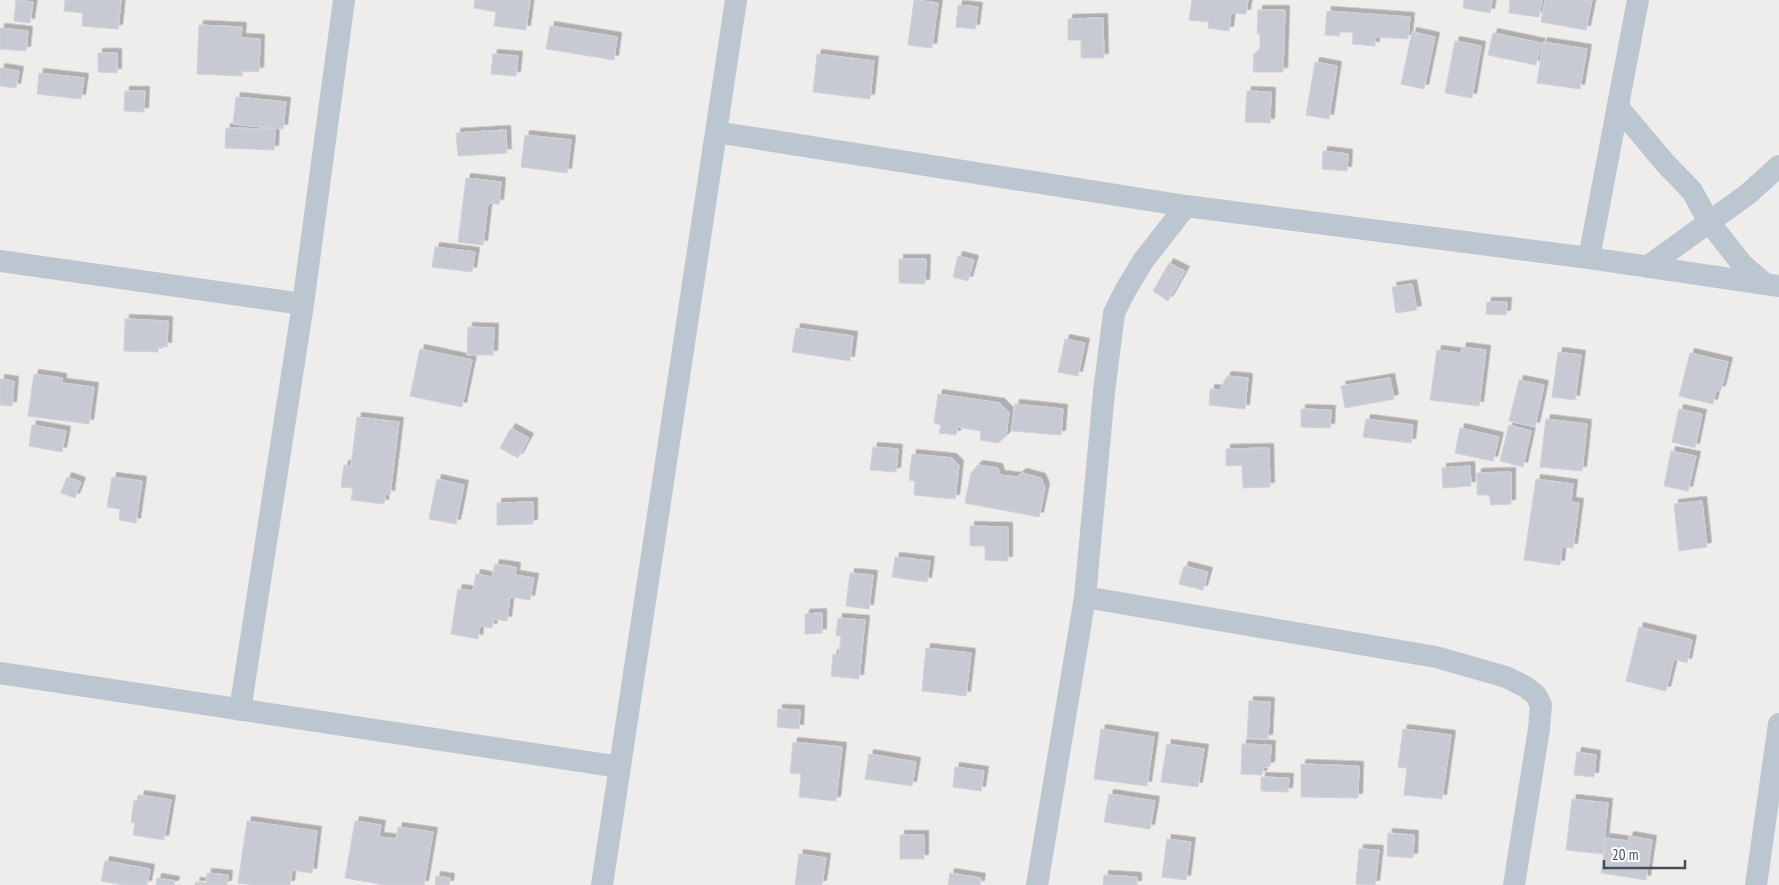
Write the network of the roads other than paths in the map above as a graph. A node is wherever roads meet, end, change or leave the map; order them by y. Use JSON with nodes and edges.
{"nodes":[{"id":1,"x":344,"y":0,"type":"edge"},
{"id":2,"x":736,"y":0,"type":"edge"},
{"id":3,"x":1638,"y":0,"type":"edge"},
{"id":4,"x":1618,"y":107,"type":"junction"},
{"id":5,"x":716,"y":132,"type":"junction"},
{"id":6,"x":1779,"y":166,"type":"edge"},
{"id":7,"x":1186,"y":206,"type":"junction"},
{"id":8,"x":1709,"y":222,"type":"junction"},
{"id":9,"x":1589,"y":258,"type":"junction"},
{"id":10,"x":0,"y":261,"type":"edge"},
{"id":11,"x":1647,"y":266,"type":"junction"},
{"id":12,"x":1772,"y":285,"type":"edge"},
{"id":13,"x":303,"y":304,"type":"junction"},
{"id":14,"x":1084,"y":597,"type":"junction"},
{"id":15,"x":0,"y":673,"type":"edge"},
{"id":16,"x":240,"y":710,"type":"junction"},
{"id":17,"x":1779,"y":724,"type":"edge"},
{"id":18,"x":620,"y":767,"type":"junction"},
{"id":19,"x":602,"y":885,"type":"edge"},
{"id":20,"x":1037,"y":885,"type":"edge"},
{"id":21,"x":1514,"y":885,"type":"edge"},
{"id":22,"x":1756,"y":885,"type":"edge"}],
"edges":[{"from":1,"to":13,"type":"street"},
{"from":2,"to":5,"type":"street"},
{"from":3,"to":4,"type":"street"},
{"from":4,"to":8,"type":"street"},
{"from":4,"to":9,"type":"street"},
{"from":5,"to":7,"type":"street"},
{"from":5,"to":18,"type":"street"},
{"from":6,"to":8,"type":"street"},
{"from":7,"to":9,"type":"street"},
{"from":7,"to":14,"type":"street"},
{"from":8,"to":11,"type":"street"},
{"from":8,"to":12,"type":"street"},
{"from":9,"to":11,"type":"street"},
{"from":10,"to":13,"type":"street"},
{"from":11,"to":12,"type":"street"},
{"from":13,"to":16,"type":"street"},
{"from":14,"to":20,"type":"street"},
{"from":14,"to":21,"type":"street"},
{"from":15,"to":16,"type":"street"},
{"from":16,"to":18,"type":"street"},
{"from":17,"to":22,"type":"street"},
{"from":18,"to":19,"type":"street"}]}
